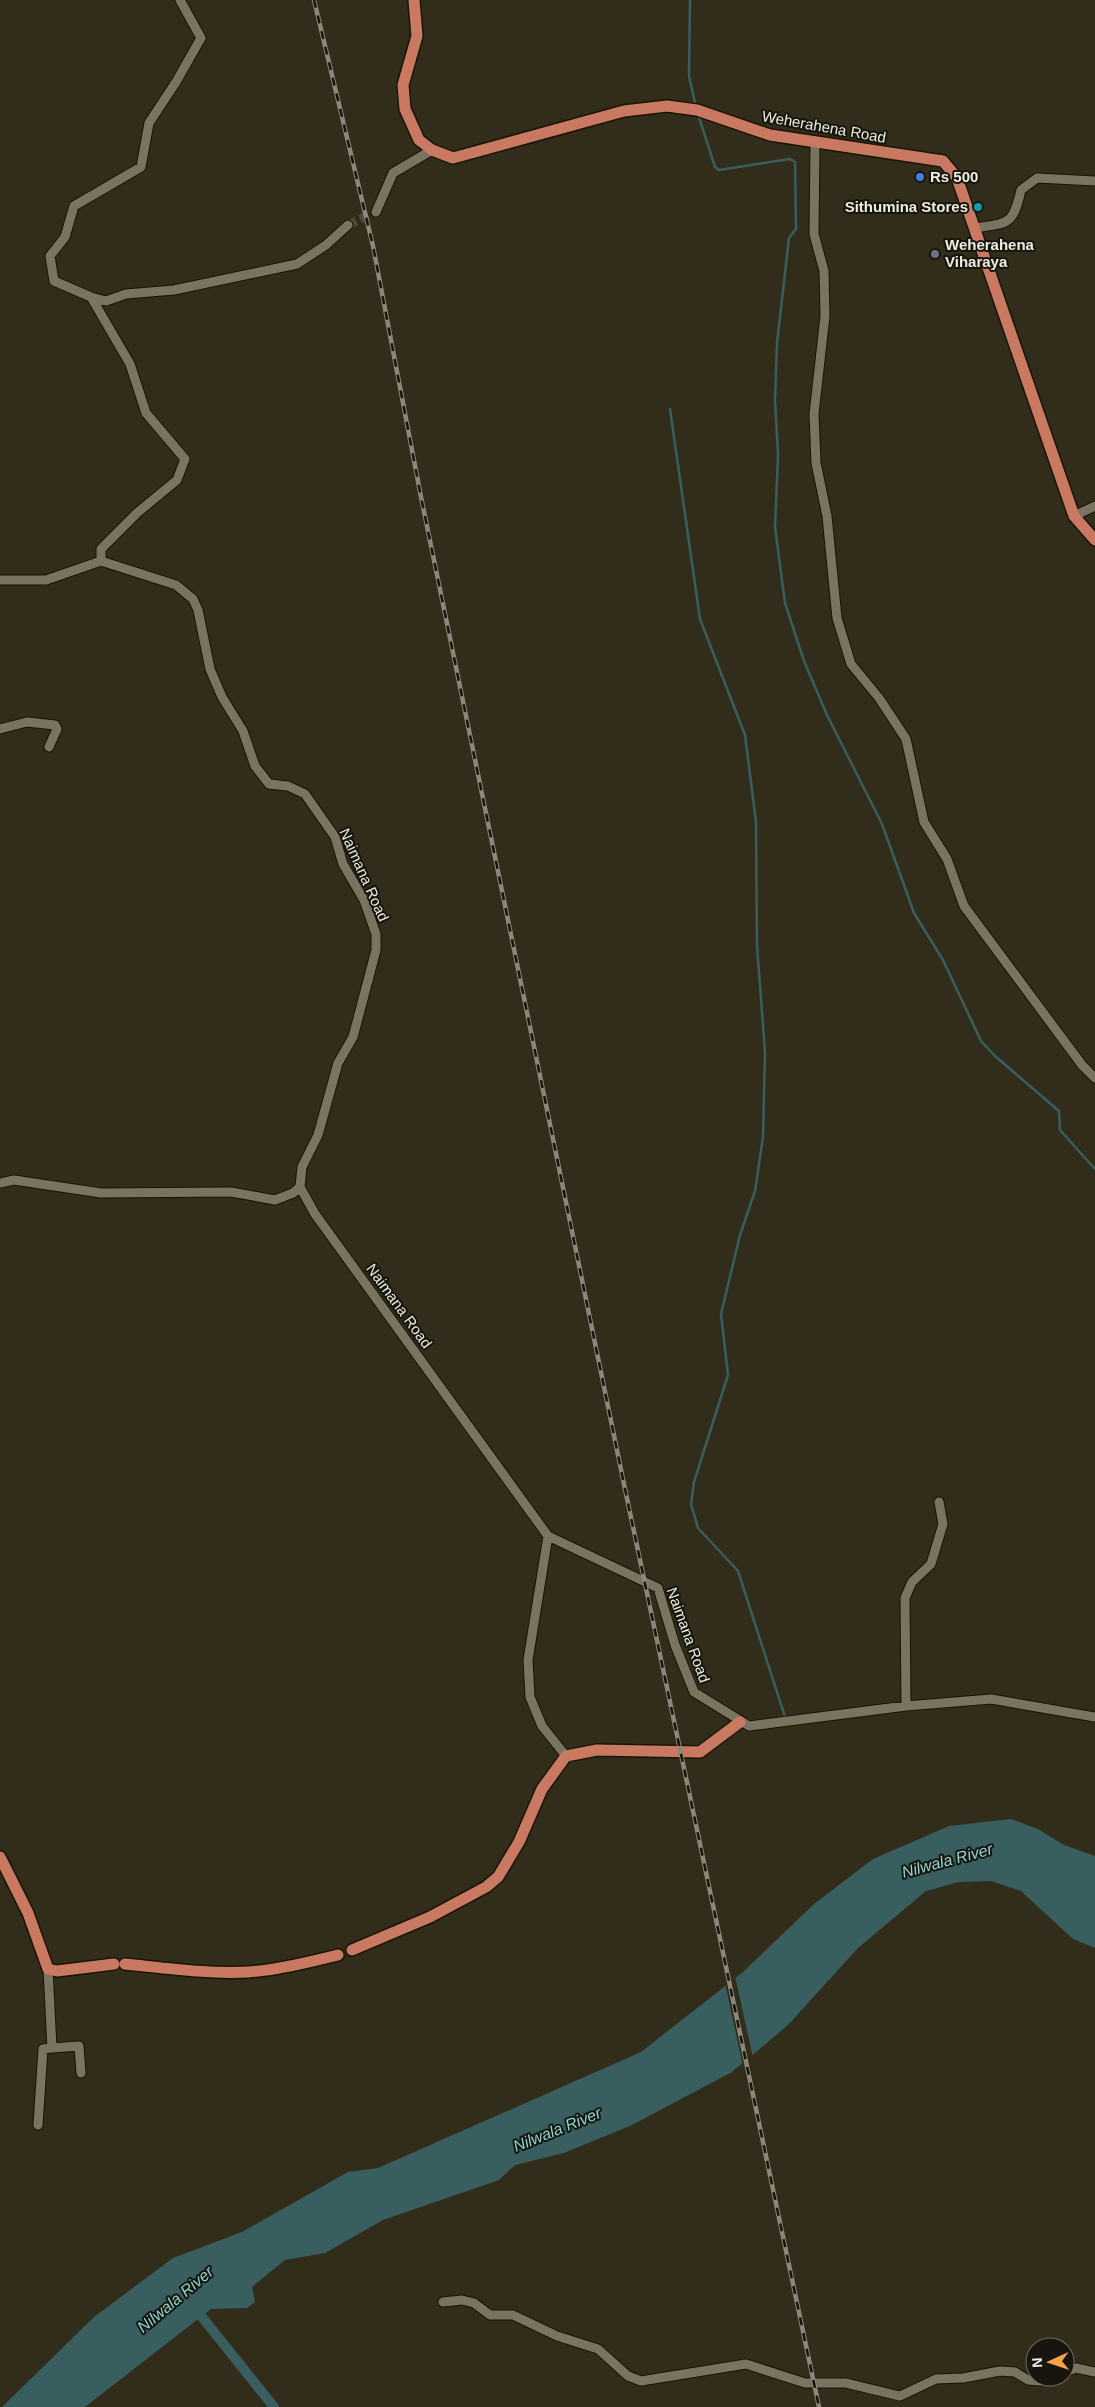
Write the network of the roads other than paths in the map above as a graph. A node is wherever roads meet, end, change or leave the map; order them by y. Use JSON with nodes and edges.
{"nodes":[{"id":1,"x":180,"y":0,"type":"edge"},
{"id":2,"x":414,"y":0,"type":"edge"},
{"id":3,"x":815,"y":142,"type":"junction"},
{"id":4,"x":432,"y":150,"type":"junction"},
{"id":5,"x":1095,"y":181,"type":"edge"},
{"id":6,"x":376,"y":212,"type":"tunnel mouth"},
{"id":7,"x":348,"y":225,"type":"tunnel mouth"},
{"id":8,"x":975,"y":228,"type":"junction"},
{"id":9,"x":91,"y":298,"type":"junction"},
{"id":10,"x":1095,"y":506,"type":"edge"},
{"id":11,"x":1074,"y":516,"type":"junction"},
{"id":12,"x":1095,"y":540,"type":"edge"},
{"id":13,"x":101,"y":561,"type":"junction"},
{"id":14,"x":0,"y":580,"type":"edge"},
{"id":15,"x":0,"y":729,"type":"edge"},
{"id":16,"x":49,"y":747,"type":"dead end"},
{"id":17,"x":1095,"y":1078,"type":"edge"},
{"id":18,"x":0,"y":1183,"type":"edge"},
{"id":19,"x":300,"y":1187,"type":"junction"},
{"id":20,"x":939,"y":1502,"type":"dead end"},
{"id":21,"x":548,"y":1536,"type":"junction"},
{"id":22,"x":906,"y":1706,"type":"junction"},
{"id":23,"x":1095,"y":1718,"type":"edge"},
{"id":24,"x":740,"y":1722,"type":"junction"},
{"id":25,"x":566,"y":1756,"type":"junction"},
{"id":26,"x":0,"y":1856,"type":"edge"},
{"id":27,"x":352,"y":1950,"type":"joint"},
{"id":28,"x":338,"y":1955,"type":"joint"},
{"id":29,"x":48,"y":1969,"type":"junction"},
{"id":30,"x":52,"y":2048,"type":"junction"},
{"id":31,"x":81,"y":2073,"type":"dead end"},
{"id":32,"x":38,"y":2125,"type":"dead end"},
{"id":33,"x":443,"y":2302,"type":"dead end"},
{"id":34,"x":1075,"y":2368,"type":"edge"},
{"id":35,"x":1095,"y":2372,"type":"edge"},
{"id":36,"x":1025,"y":2378,"type":"edge"}],
"edges":[{"from":1,"to":9,"type":"street"},
{"from":2,"to":4,"type":"main road"},
{"from":3,"to":4,"type":"main road","name":"Weherahena Road"},
{"from":3,"to":8,"type":"main road","name":"Weherahena Road"},
{"from":3,"to":17,"type":"street"},
{"from":4,"to":6,"type":"street"},
{"from":5,"to":8,"type":"street"},
{"from":7,"to":9,"type":"street"},
{"from":8,"to":11,"type":"main road","name":"Weherahena Road"},
{"from":9,"to":13,"type":"street"},
{"from":10,"to":11,"type":"street"},
{"from":11,"to":12,"type":"main road","name":"Weherahena Road"},
{"from":13,"to":14,"type":"street"},
{"from":13,"to":19,"type":"street","name":"Naimana Road"},
{"from":15,"to":16,"type":"street"},
{"from":18,"to":19,"type":"street"},
{"from":19,"to":21,"type":"street","name":"Naimana Road"},
{"from":20,"to":22,"type":"street"},
{"from":21,"to":24,"type":"street","name":"Naimana Road"},
{"from":21,"to":25,"type":"street"},
{"from":22,"to":23,"type":"street","name":"Naimana Road"},
{"from":22,"to":24,"type":"street","name":"Naimana Road"},
{"from":24,"to":25,"type":"main road"},
{"from":25,"to":27,"type":"main road"},
{"from":26,"to":29,"type":"main road"},
{"from":27,"to":28,"type":"street"},
{"from":28,"to":29,"type":"main road"},
{"from":29,"to":30,"type":"street"},
{"from":30,"to":31,"type":"street"},
{"from":30,"to":32,"type":"street"},
{"from":33,"to":36,"type":"street"},
{"from":34,"to":35,"type":"street"}]}
